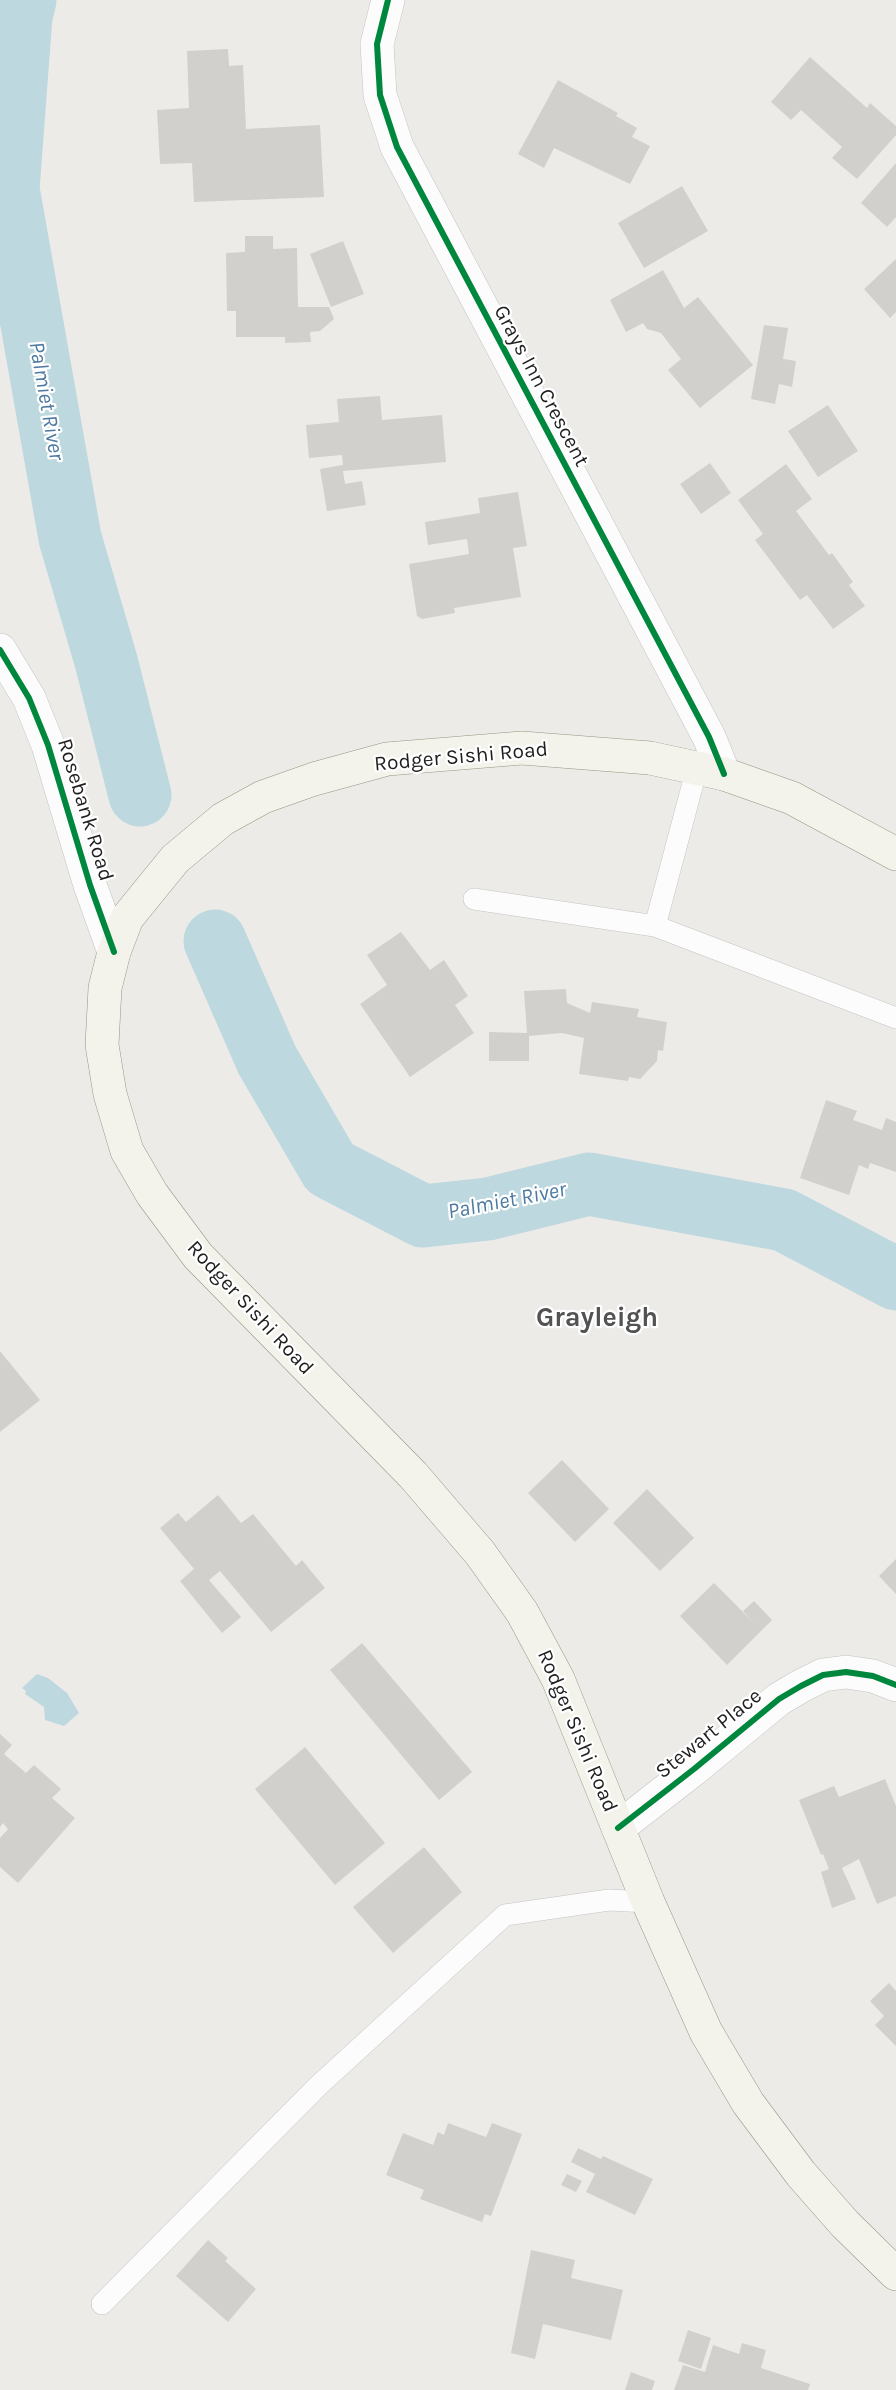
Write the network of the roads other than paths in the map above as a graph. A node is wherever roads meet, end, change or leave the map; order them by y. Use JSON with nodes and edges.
{"nodes":[{"id":1,"x":388,"y":0,"type":"edge"},
{"id":2,"x":0,"y":650,"type":"edge"},
{"id":3,"x":711,"y":771,"type":"junction"},
{"id":4,"x":896,"y":854,"type":"edge"},
{"id":5,"x":474,"y":899,"type":"dead end"},
{"id":6,"x":656,"y":926,"type":"junction"},
{"id":7,"x":114,"y":952,"type":"junction"},
{"id":8,"x":896,"y":1018,"type":"edge"},
{"id":9,"x":896,"y":1685,"type":"edge"},
{"id":10,"x":618,"y":1828,"type":"junction"},
{"id":11,"x":648,"y":1902,"type":"junction"},
{"id":12,"x":896,"y":2274,"type":"edge"},
{"id":13,"x":102,"y":2304,"type":"dead end"}],
"edges":[{"from":1,"to":3,"type":"street","name":"Grays Inn Crescent"},
{"from":2,"to":7,"type":"street","name":"Rosebank Road"},
{"from":3,"to":4,"type":"main road","name":"Rodger Sishi Road"},
{"from":3,"to":6,"type":"lane"},
{"from":3,"to":7,"type":"main road","name":"Rodger Sishi Road"},
{"from":5,"to":6,"type":"lane"},
{"from":6,"to":8,"type":"lane"},
{"from":7,"to":10,"type":"main road","name":"Rodger Sishi Road"},
{"from":9,"to":10,"type":"street","name":"Stewart Place"},
{"from":10,"to":11,"type":"main road","name":"Rodger Sishi Road"},
{"from":11,"to":12,"type":"main road","name":"Rodger Sishi Road"},
{"from":11,"to":13,"type":"lane"}]}
